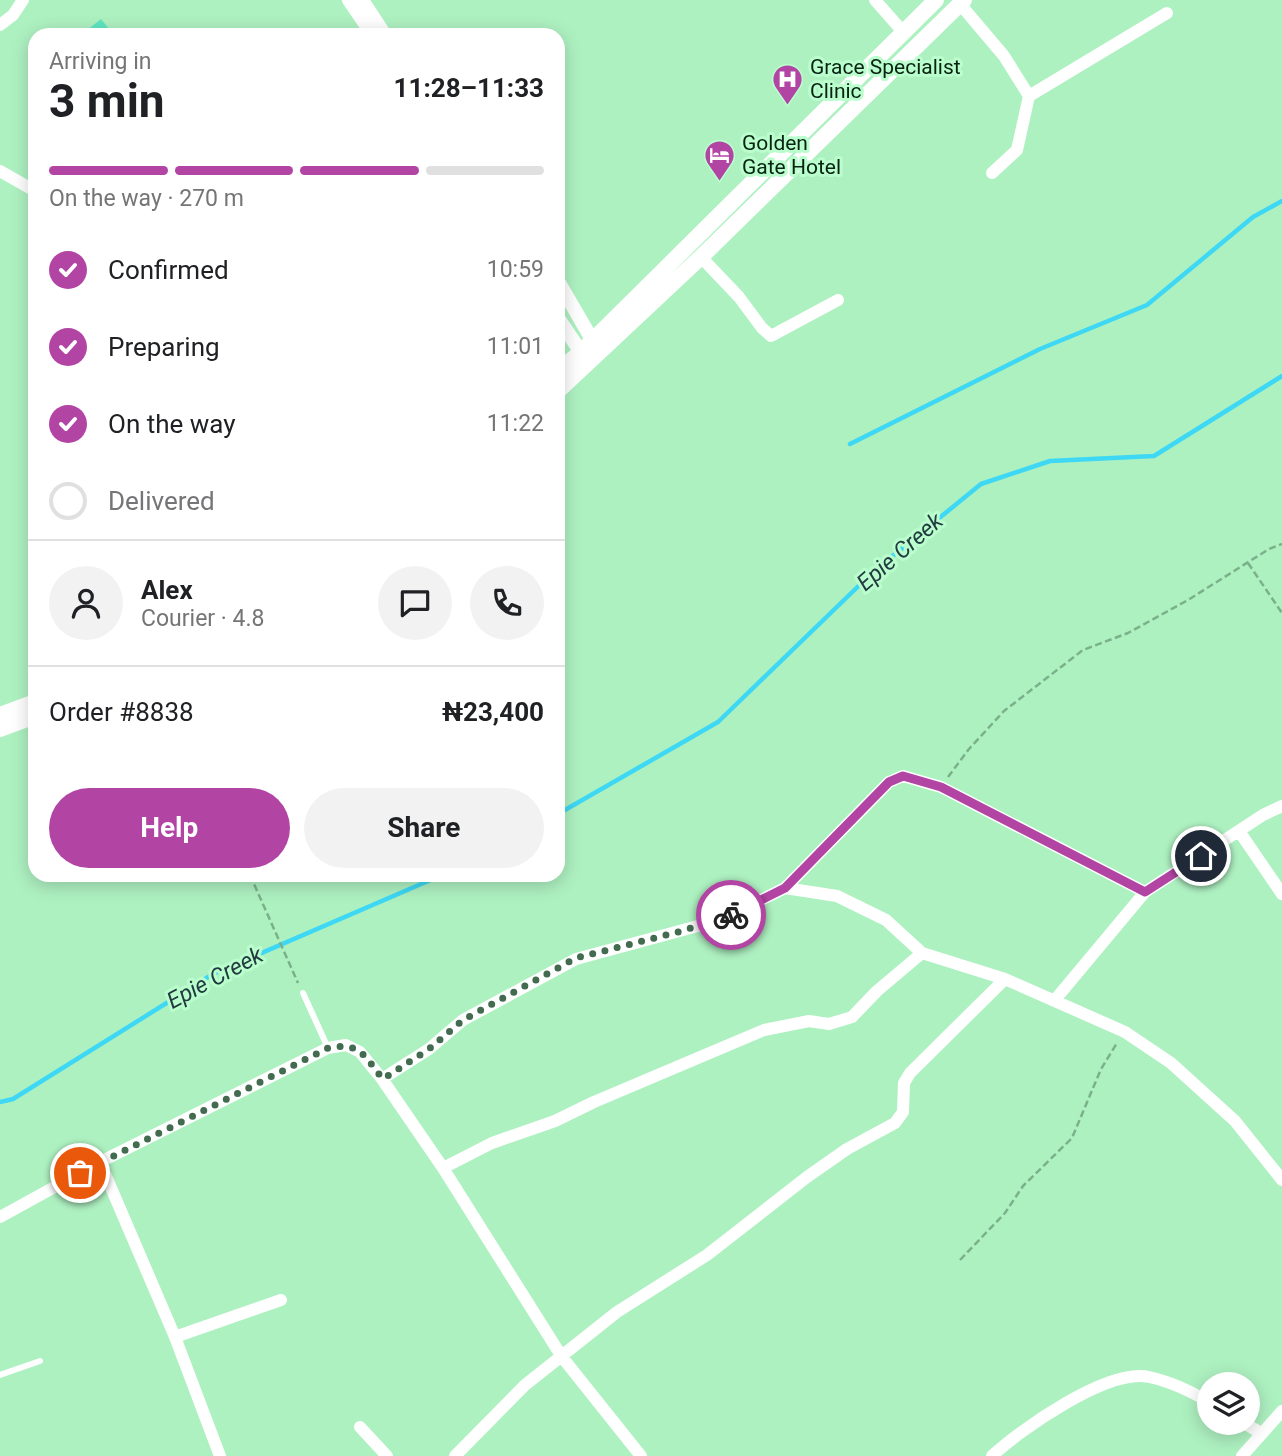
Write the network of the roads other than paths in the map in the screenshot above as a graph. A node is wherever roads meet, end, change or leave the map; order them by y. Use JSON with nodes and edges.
{"nodes":[{"id":1,"x":23,"y":0,"type":"edge"},
{"id":2,"x":349,"y":0,"type":"edge"},
{"id":3,"x":362,"y":0,"type":"edge"},
{"id":4,"x":875,"y":0,"type":"edge"},
{"id":5,"x":936,"y":0,"type":"edge"},
{"id":6,"x":962,"y":2,"type":"edge"},
{"id":7,"x":1167,"y":13,"type":"dead end"},
{"id":8,"x":0,"y":25,"type":"edge"},
{"id":9,"x":368,"y":28,"type":"edge"},
{"id":10,"x":380,"y":28,"type":"edge"},
{"id":11,"x":904,"y":33,"type":"junction"},
{"id":12,"x":1029,"y":96,"type":"junction"},
{"id":13,"x":0,"y":171,"type":"edge"},
{"id":14,"x":992,"y":173,"type":"dead end"},
{"id":15,"x":28,"y":187,"type":"edge"},
{"id":16,"x":701,"y":257,"type":"junction"},
{"id":17,"x":565,"y":297,"type":"edge"},
{"id":18,"x":838,"y":300,"type":"dead end"},
{"id":19,"x":565,"y":325,"type":"edge"},
{"id":20,"x":590,"y":352,"type":"junction"},
{"id":21,"x":565,"y":367,"type":"edge"},
{"id":22,"x":565,"y":382,"type":"edge"},
{"id":23,"x":28,"y":705,"type":"edge"},
{"id":24,"x":0,"y":715,"type":"edge"},
{"id":25,"x":28,"y":719,"type":"edge"},
{"id":26,"x":0,"y":729,"type":"edge"},
{"id":27,"x":1282,"y":806,"type":"edge"},
{"id":28,"x":1239,"y":831,"type":"junction"},
{"id":29,"x":785,"y":888,"type":"junction"},
{"id":30,"x":1145,"y":892,"type":"junction"},
{"id":31,"x":1282,"y":894,"type":"edge"},
{"id":32,"x":922,"y":953,"type":"junction"},
{"id":33,"x":1005,"y":979,"type":"junction"},
{"id":34,"x":303,"y":993,"type":"road end"},
{"id":35,"x":1054,"y":1001,"type":"junction"},
{"id":36,"x":328,"y":1048,"type":"junction"},
{"id":37,"x":383,"y":1079,"type":"junction"},
{"id":38,"x":100,"y":1162,"type":"junction"},
{"id":39,"x":443,"y":1168,"type":"junction"},
{"id":40,"x":1282,"y":1180,"type":"edge"},
{"id":41,"x":0,"y":1217,"type":"edge"},
{"id":42,"x":281,"y":1300,"type":"dead end"},
{"id":43,"x":175,"y":1337,"type":"junction"},
{"id":44,"x":562,"y":1357,"type":"junction"},
{"id":45,"x":40,"y":1360,"type":"dead end"},
{"id":46,"x":0,"y":1375,"type":"edge"},
{"id":47,"x":1197,"y":1397,"type":"edge"},
{"id":48,"x":1282,"y":1411,"type":"edge"},
{"id":49,"x":360,"y":1427,"type":"dead end"},
{"id":50,"x":1261,"y":1433,"type":"joint"},
{"id":51,"x":638,"y":1452,"type":"edge"},
{"id":52,"x":463,"y":1453,"type":"edge"},
{"id":53,"x":220,"y":1456,"type":"edge"},
{"id":54,"x":387,"y":1456,"type":"edge"},
{"id":55,"x":623,"y":1456,"type":"edge"},
{"id":56,"x":992,"y":1456,"type":"edge"},
{"id":57,"x":1242,"y":1456,"type":"edge"}],
"edges":[{"from":1,"to":8,"type":"street"},
{"from":2,"to":9,"type":"street"},
{"from":3,"to":10,"type":"street"},
{"from":4,"to":11,"type":"street"},
{"from":5,"to":11,"type":"main road"},
{"from":6,"to":12,"type":"street"},
{"from":6,"to":16,"type":"main road"},
{"from":7,"to":12,"type":"street"},
{"from":11,"to":20,"type":"main road"},
{"from":12,"to":14,"type":"street"},
{"from":13,"to":15,"type":"street"},
{"from":16,"to":18,"type":"street"},
{"from":16,"to":20,"type":"main road"},
{"from":17,"to":20,"type":"street"},
{"from":19,"to":20,"type":"street"},
{"from":20,"to":21,"type":"main road"},
{"from":20,"to":22,"type":"main road"},
{"from":23,"to":24,"type":"main road"},
{"from":25,"to":26,"type":"main road"},
{"from":27,"to":28,"type":"street"},
{"from":28,"to":30,"type":"street"},
{"from":28,"to":31,"type":"street"},
{"from":29,"to":30,"type":"street"},
{"from":29,"to":32,"type":"street"},
{"from":29,"to":37,"type":"street"},
{"from":30,"to":35,"type":"street"},
{"from":32,"to":33,"type":"street"},
{"from":32,"to":39,"type":"street"},
{"from":33,"to":35,"type":"street"},
{"from":33,"to":44,"type":"street"},
{"from":34,"to":36,"type":"lane"},
{"from":35,"to":40,"type":"street"},
{"from":36,"to":37,"type":"street"},
{"from":36,"to":38,"type":"street"},
{"from":37,"to":39,"type":"street"},
{"from":38,"to":41,"type":"street"},
{"from":38,"to":43,"type":"street"},
{"from":39,"to":44,"type":"street"},
{"from":42,"to":43,"type":"street"},
{"from":43,"to":53,"type":"street"},
{"from":44,"to":51,"type":"street"},
{"from":44,"to":52,"type":"street"},
{"from":45,"to":46,"type":"lane"},
{"from":47,"to":56,"type":"street"},
{"from":48,"to":50,"type":"street"},
{"from":49,"to":54,"type":"street"},
{"from":50,"to":57,"type":"street"},
{"from":51,"to":55,"type":"street"}]}
